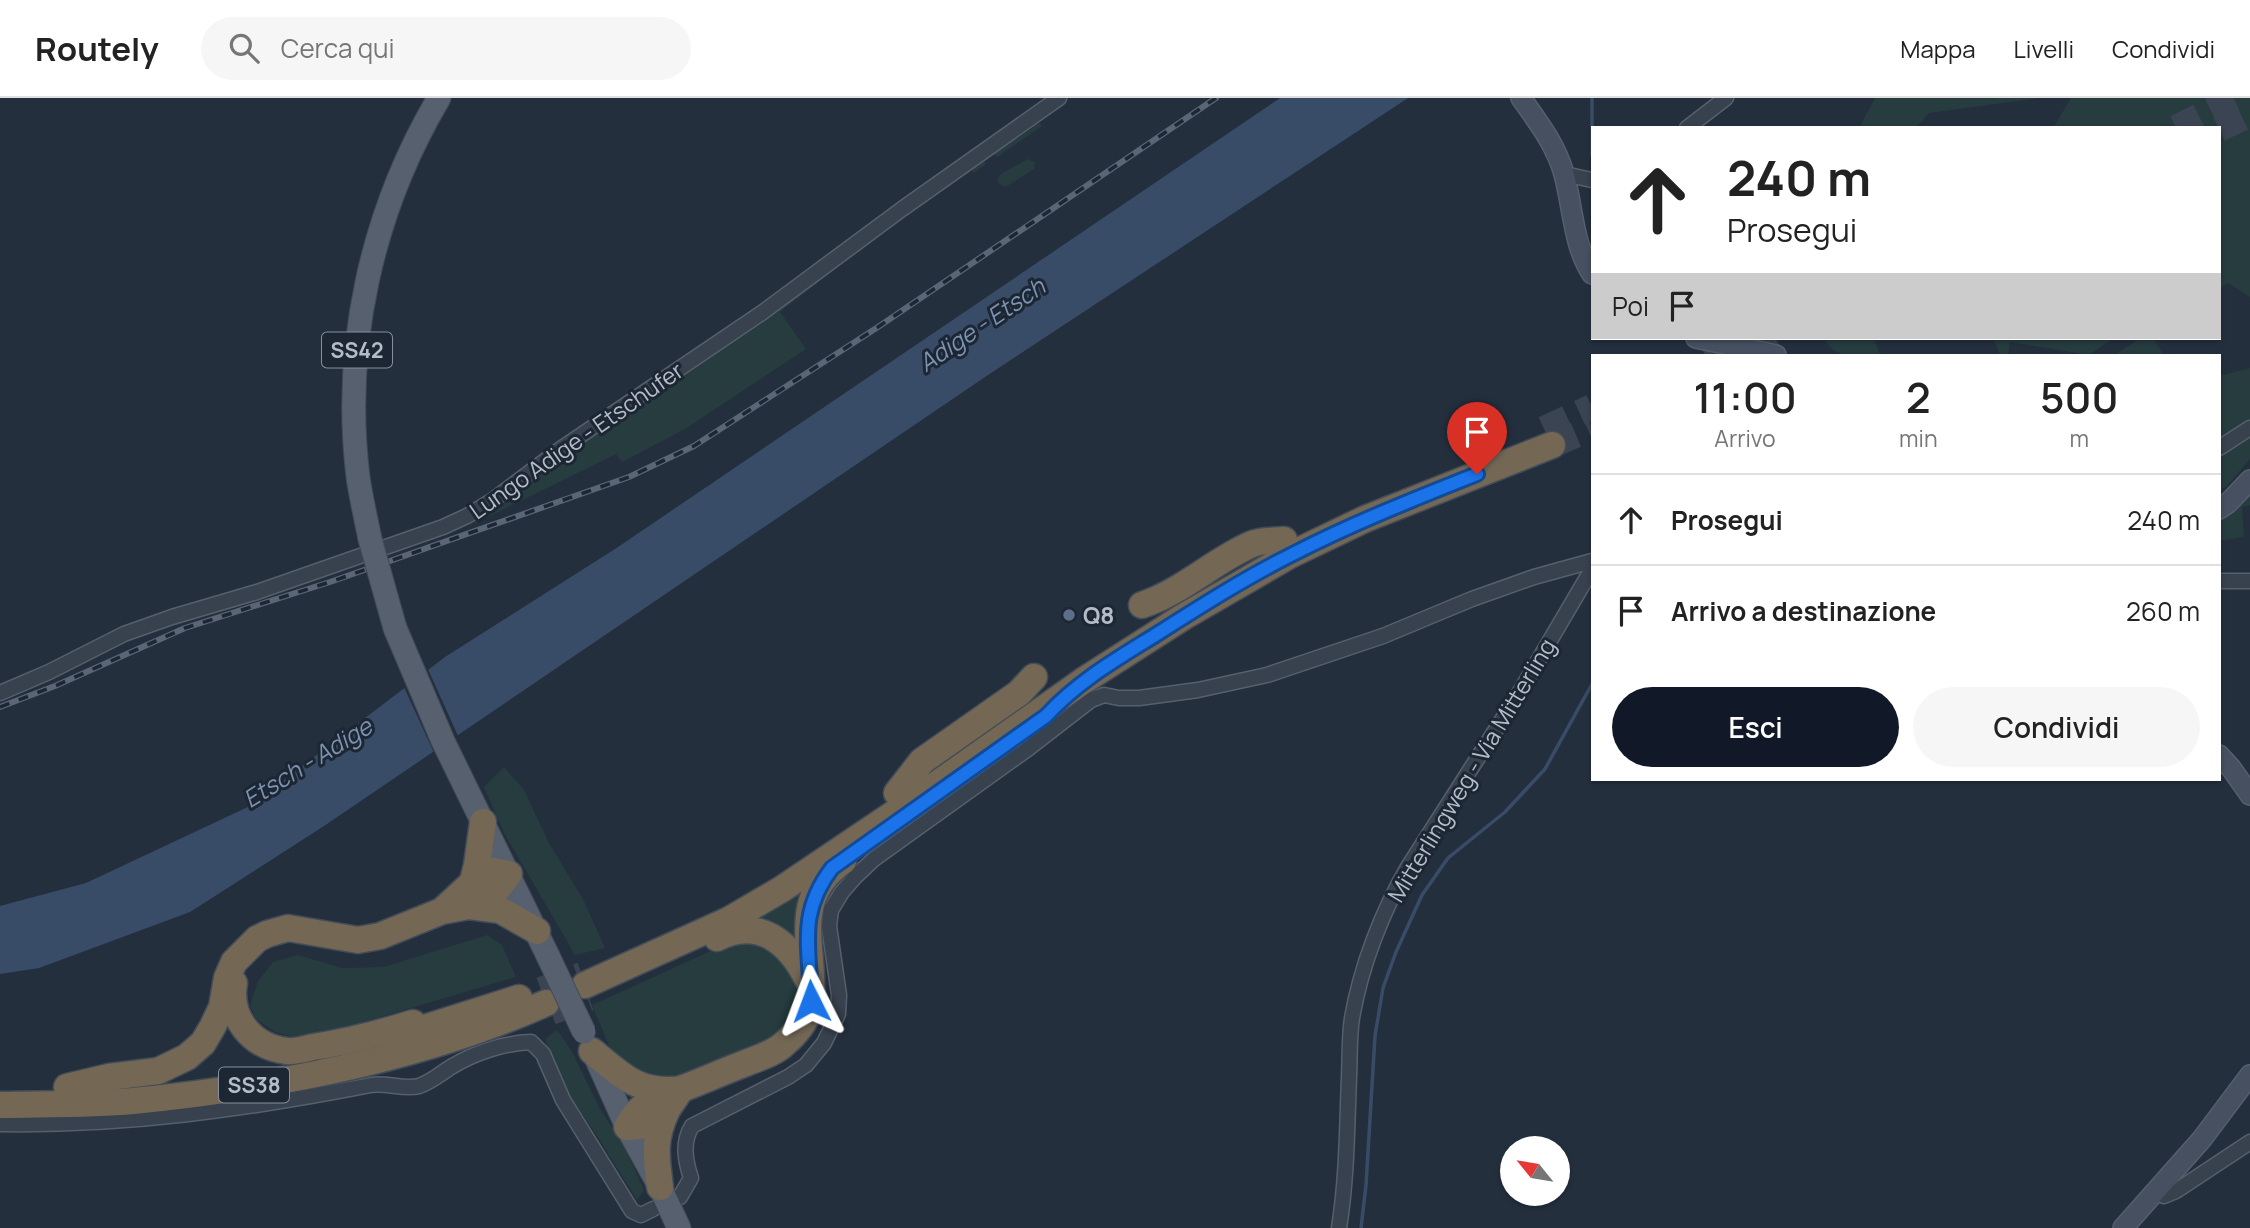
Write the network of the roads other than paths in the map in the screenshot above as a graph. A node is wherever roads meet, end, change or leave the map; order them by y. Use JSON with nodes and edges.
{"nodes":[{"id":1,"x":439,"y":98,"type":"edge"},
{"id":2,"x":1059,"y":98,"type":"edge"},
{"id":3,"x":1521,"y":98,"type":"edge"},
{"id":4,"x":1726,"y":98,"type":"edge"},
{"id":5,"x":1690,"y":126,"type":"edge"},
{"id":6,"x":1564,"y":174,"type":"junction"},
{"id":7,"x":1591,"y":180,"type":"edge"},
{"id":8,"x":1591,"y":273,"type":"edge"},
{"id":9,"x":1701,"y":340,"type":"edge"},
{"id":10,"x":1706,"y":340,"type":"edge"},
{"id":11,"x":1720,"y":354,"type":"edge"},
{"id":12,"x":1763,"y":354,"type":"edge"},
{"id":13,"x":2250,"y":428,"type":"edge"},
{"id":14,"x":2221,"y":447,"type":"edge"},
{"id":15,"x":2250,"y":480,"type":"edge"},
{"id":16,"x":2221,"y":508,"type":"edge"},
{"id":17,"x":1284,"y":540,"type":"junction"},
{"id":18,"x":1591,"y":561,"type":"edge"},
{"id":19,"x":1591,"y":571,"type":"edge"},
{"id":20,"x":2250,"y":580,"type":"edge"},
{"id":21,"x":2221,"y":581,"type":"edge"},
{"id":22,"x":1142,"y":606,"type":"dead end"},
{"id":23,"x":1034,"y":677,"type":"dead end"},
{"id":24,"x":0,"y":693,"type":"edge"},
{"id":25,"x":1065,"y":695,"type":"junction"},
{"id":26,"x":2221,"y":757,"type":"edge"},
{"id":27,"x":897,"y":793,"type":"junction"},
{"id":28,"x":2250,"y":795,"type":"edge"},
{"id":29,"x":477,"y":812,"type":"junction"},
{"id":30,"x":509,"y":874,"type":"junction"},
{"id":31,"x":471,"y":893,"type":"junction"},
{"id":32,"x":537,"y":931,"type":"junction"},
{"id":33,"x":243,"y":952,"type":"junction"},
{"id":34,"x":585,"y":986,"type":"junction"},
{"id":35,"x":811,"y":986,"type":"junction"},
{"id":36,"x":542,"y":1000,"type":"junction"},
{"id":37,"x":588,"y":1042,"type":"junction"},
{"id":38,"x":2250,"y":1075,"type":"edge"},
{"id":39,"x":67,"y":1087,"type":"junction"},
{"id":40,"x":0,"y":1088,"type":"edge"},
{"id":41,"x":673,"y":1097,"type":"junction"},
{"id":42,"x":0,"y":1105,"type":"edge"},
{"id":43,"x":0,"y":1124,"type":"edge"},
{"id":44,"x":627,"y":1127,"type":"junction"},
{"id":45,"x":2250,"y":1142,"type":"edge"},
{"id":46,"x":2155,"y":1191,"type":"junction"},
{"id":47,"x":664,"y":1198,"type":"junction"},
{"id":48,"x":679,"y":1228,"type":"edge"},
{"id":49,"x":1339,"y":1228,"type":"edge"},
{"id":50,"x":2123,"y":1228,"type":"edge"}],
"edges":[{"from":1,"to":29,"type":"main road","number":"SS42","bridge":true},
{"from":2,"to":24,"type":"street","name":"Lungo Adige - Etschufer"},
{"from":3,"to":6,"type":"main road"},
{"from":4,"to":5,"type":"street"},
{"from":6,"to":7,"type":"street"},
{"from":6,"to":8,"type":"main road"},
{"from":9,"to":11,"type":"main road"},
{"from":10,"to":12,"type":"main road"},
{"from":13,"to":14,"type":"street"},
{"from":15,"to":16,"type":"main road"},
{"from":17,"to":22,"type":"highway"},
{"from":17,"to":25,"type":"highway"},
{"from":17,"to":27,"type":"highway"},
{"from":18,"to":47,"type":"street"},
{"from":19,"to":49,"type":"street","name":"Mitterlingweg - Via Mitterling"},
{"from":20,"to":21,"type":"street"},
{"from":23,"to":27,"type":"highway"},
{"from":25,"to":34,"type":"highway"},
{"from":25,"to":35,"type":"highway"},
{"from":26,"to":28,"type":"main road"},
{"from":27,"to":34,"type":"highway"},
{"from":29,"to":30,"type":"main road","number":"SS42"},
{"from":29,"to":31,"type":"highway"},
{"from":30,"to":31,"type":"highway"},
{"from":30,"to":32,"type":"main road","number":"SS42"},
{"from":31,"to":32,"type":"highway"},
{"from":31,"to":33,"type":"highway"},
{"from":32,"to":37,"type":"main road","number":"SS42","bridge":true},
{"from":33,"to":36,"type":"highway"},
{"from":33,"to":39,"type":"highway"},
{"from":34,"to":35,"type":"highway"},
{"from":35,"to":41,"type":"highway"},
{"from":36,"to":39,"type":"highway","number":"SS38"},
{"from":36,"to":42,"type":"highway","number":"SS38"},
{"from":37,"to":41,"type":"highway"},
{"from":37,"to":44,"type":"main road","number":"SS42"},
{"from":38,"to":46,"type":"main road"},
{"from":39,"to":40,"type":"highway","number":"SS38"},
{"from":41,"to":44,"type":"highway"},
{"from":41,"to":47,"type":"highway"},
{"from":43,"to":47,"type":"street"},
{"from":44,"to":47,"type":"main road","number":"SS42"},
{"from":45,"to":46,"type":"street"},
{"from":46,"to":50,"type":"main road"},
{"from":47,"to":48,"type":"main road","number":"SS42"}]}
